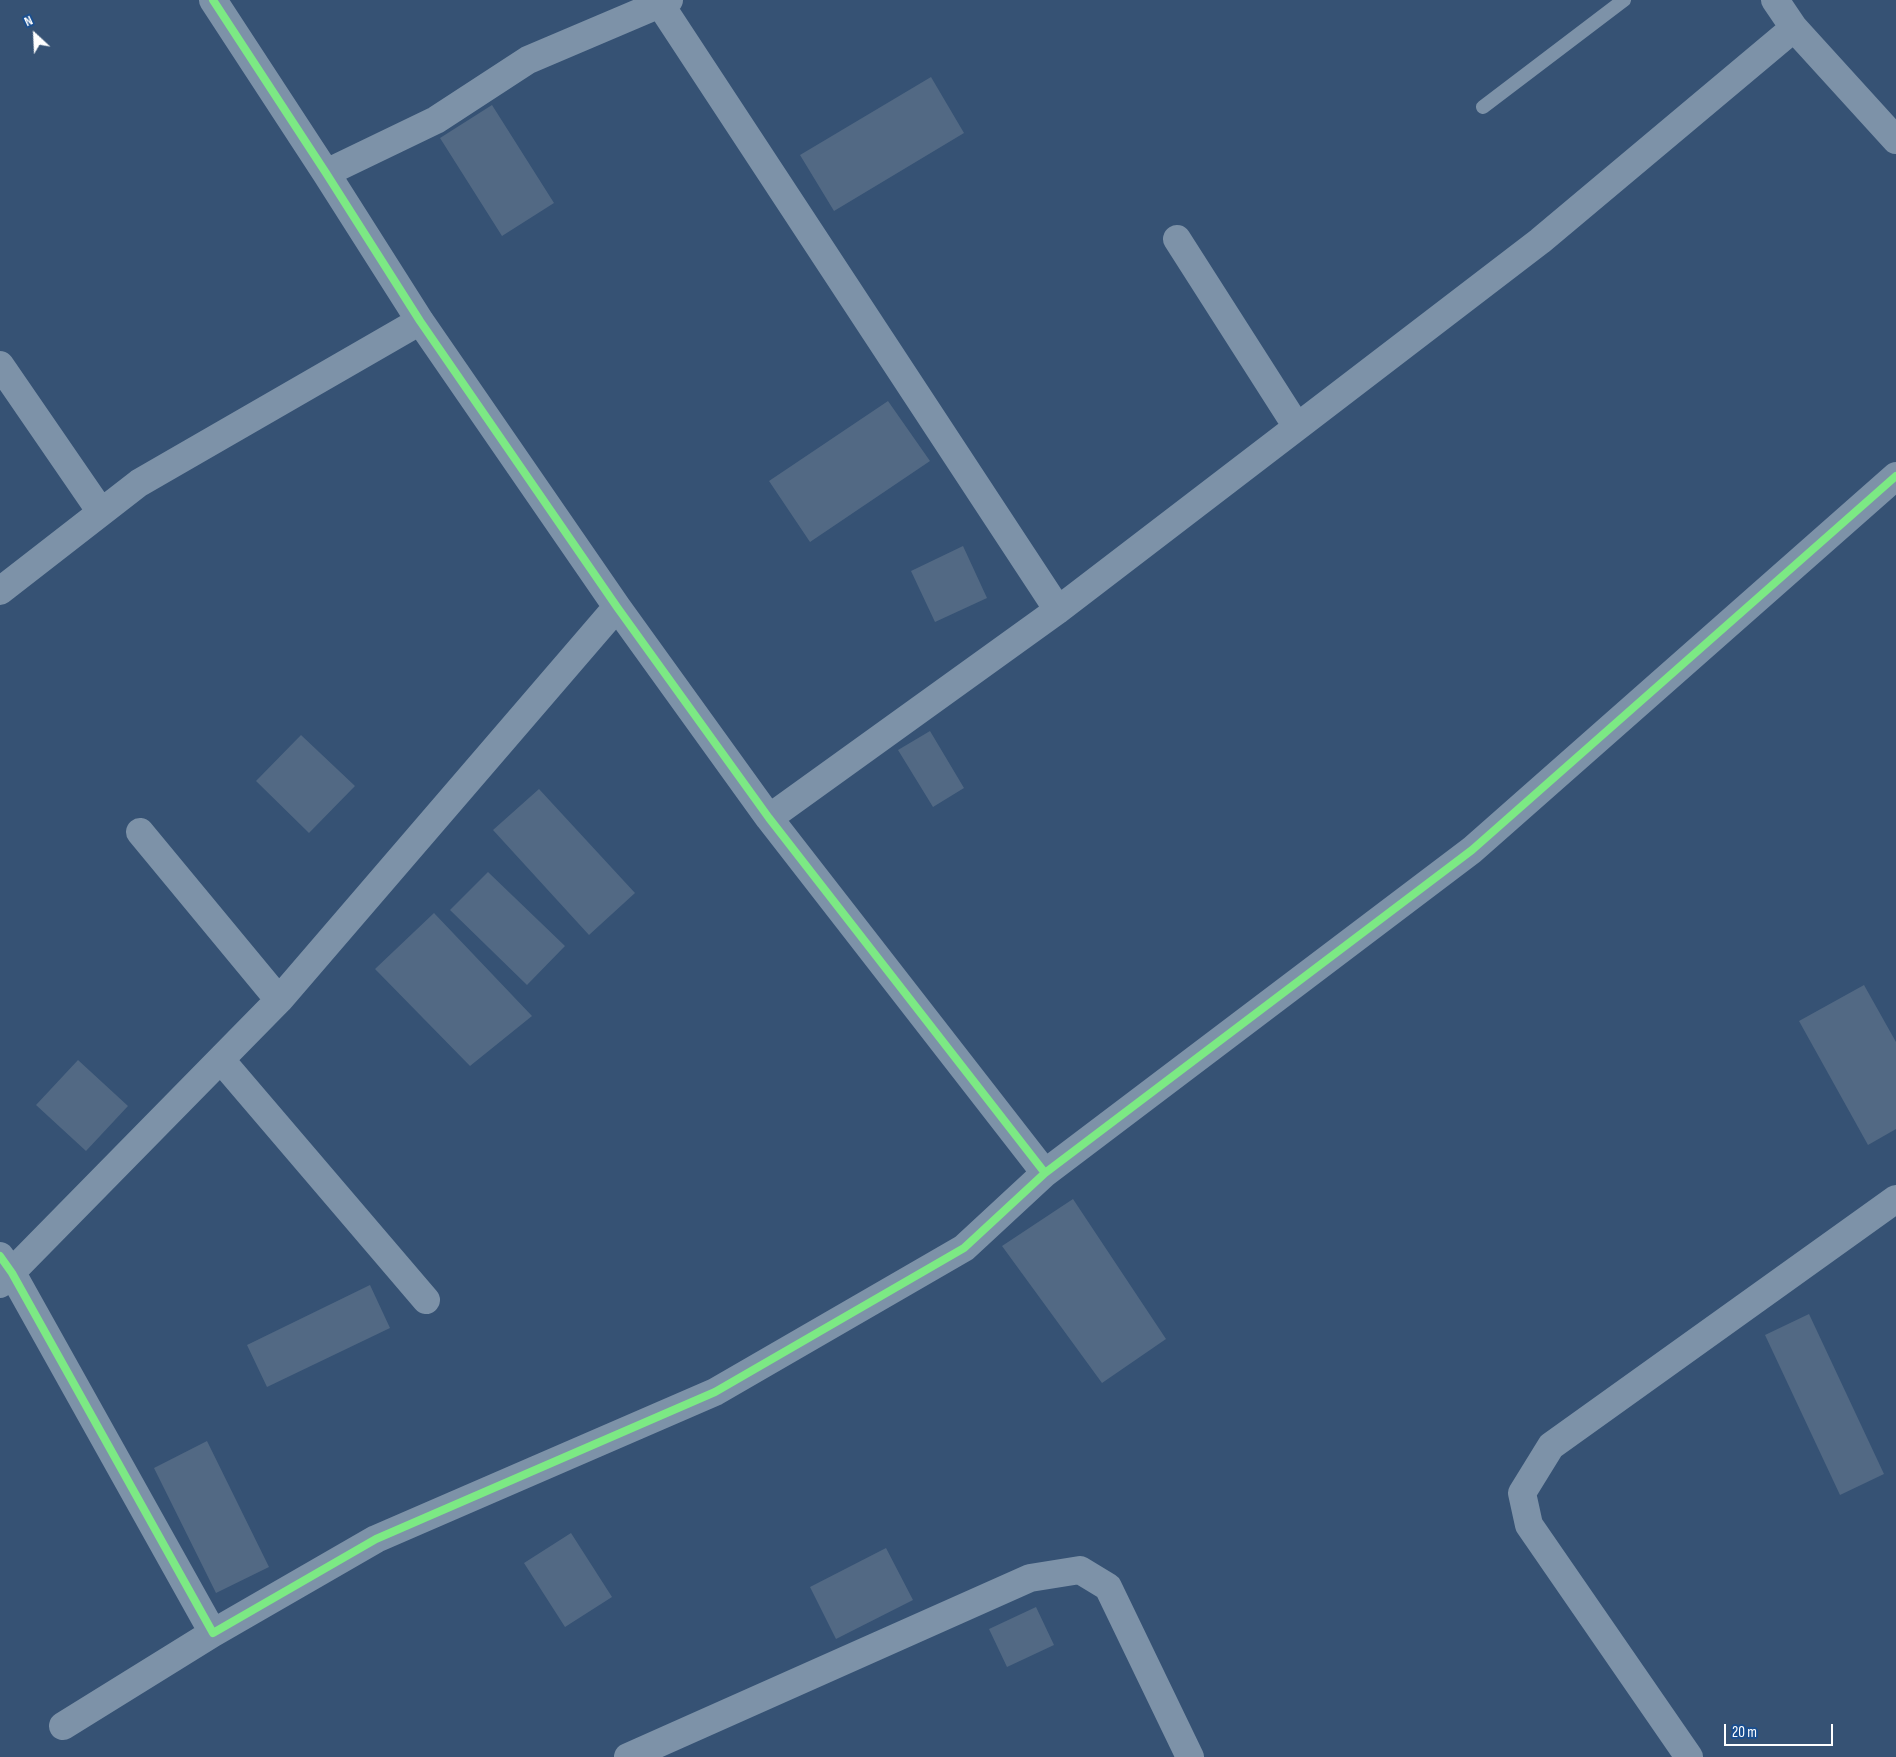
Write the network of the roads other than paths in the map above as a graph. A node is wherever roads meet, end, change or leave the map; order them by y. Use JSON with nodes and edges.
{"nodes":[{"id":1,"x":213,"y":0,"type":"edge"},
{"id":2,"x":1624,"y":0,"type":"edge"},
{"id":3,"x":1775,"y":0,"type":"edge"},
{"id":4,"x":665,"y":2,"type":"edge"},
{"id":5,"x":1794,"y":28,"type":"junction"},
{"id":6,"x":1483,"y":107,"type":"dead end"},
{"id":7,"x":1896,"y":140,"type":"edge"},
{"id":8,"x":326,"y":173,"type":"junction"},
{"id":9,"x":1177,"y":239,"type":"dead end"},
{"id":10,"x":420,"y":322,"type":"junction"},
{"id":11,"x":0,"y":365,"type":"edge"},
{"id":12,"x":1297,"y":427,"type":"junction"},
{"id":13,"x":1896,"y":476,"type":"edge"},
{"id":14,"x":101,"y":512,"type":"junction"},
{"id":15,"x":0,"y":591,"type":"edge"},
{"id":16,"x":617,"y":607,"type":"junction"},
{"id":17,"x":1058,"y":610,"type":"junction"},
{"id":18,"x":769,"y":818,"type":"junction"},
{"id":19,"x":140,"y":832,"type":"dead end"},
{"id":20,"x":279,"y":1000,"type":"junction"},
{"id":21,"x":221,"y":1060,"type":"junction"},
{"id":22,"x":1045,"y":1173,"type":"junction"},
{"id":23,"x":1896,"y":1199,"type":"edge"},
{"id":24,"x":4,"y":1271,"type":"edge"},
{"id":25,"x":426,"y":1300,"type":"dead end"},
{"id":26,"x":213,"y":1633,"type":"junction"},
{"id":27,"x":62,"y":1726,"type":"dead end"},
{"id":28,"x":628,"y":1757,"type":"edge"},
{"id":29,"x":1190,"y":1757,"type":"edge"},
{"id":30,"x":1689,"y":1757,"type":"edge"}],
"edges":[{"from":1,"to":8,"type":"street"},
{"from":2,"to":6,"type":"lane"},
{"from":3,"to":5,"type":"street"},
{"from":4,"to":8,"type":"street"},
{"from":4,"to":17,"type":"street"},
{"from":5,"to":7,"type":"street"},
{"from":5,"to":12,"type":"street"},
{"from":8,"to":10,"type":"street"},
{"from":9,"to":12,"type":"street"},
{"from":10,"to":14,"type":"street"},
{"from":10,"to":16,"type":"street"},
{"from":11,"to":14,"type":"street"},
{"from":12,"to":17,"type":"street"},
{"from":13,"to":22,"type":"street"},
{"from":14,"to":15,"type":"street"},
{"from":16,"to":18,"type":"street"},
{"from":16,"to":20,"type":"street"},
{"from":17,"to":18,"type":"street"},
{"from":18,"to":22,"type":"street"},
{"from":19,"to":20,"type":"street"},
{"from":20,"to":21,"type":"street"},
{"from":21,"to":24,"type":"street"},
{"from":21,"to":25,"type":"street"},
{"from":22,"to":26,"type":"street"},
{"from":23,"to":30,"type":"street"},
{"from":24,"to":26,"type":"street"},
{"from":26,"to":27,"type":"street"},
{"from":28,"to":29,"type":"street"}]}
